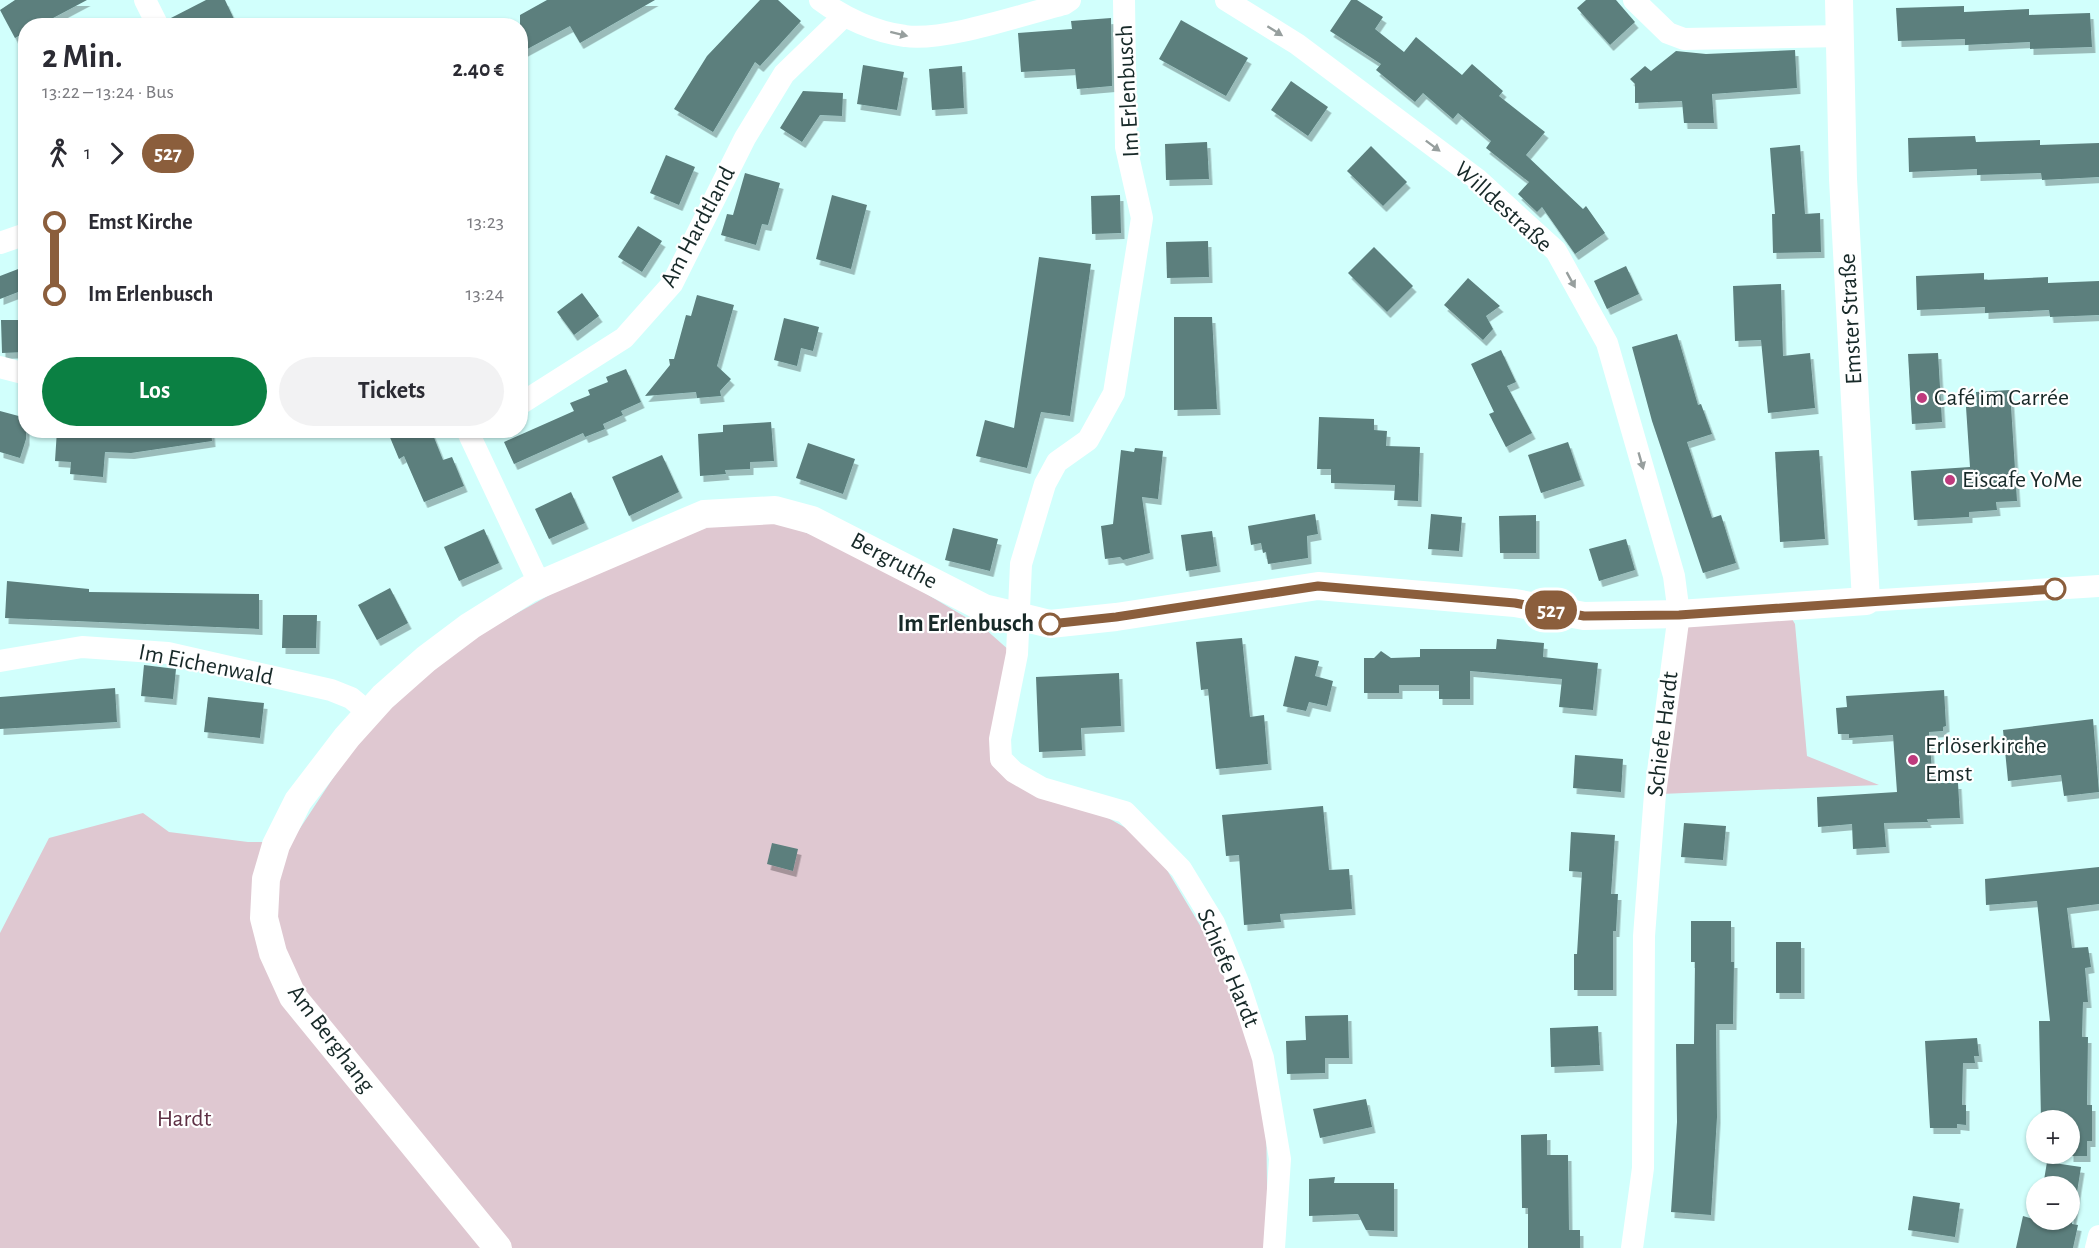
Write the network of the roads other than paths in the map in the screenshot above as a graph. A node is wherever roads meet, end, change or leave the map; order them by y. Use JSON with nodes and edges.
{"nodes":[{"id":1,"x":145,"y":0,"type":"edge"},
{"id":2,"x":820,"y":0,"type":"edge"},
{"id":3,"x":1070,"y":0,"type":"edge"},
{"id":4,"x":1124,"y":0,"type":"edge"},
{"id":5,"x":1226,"y":0,"type":"edge"},
{"id":6,"x":1634,"y":0,"type":"edge"},
{"id":7,"x":1839,"y":0,"type":"edge"},
{"id":8,"x":843,"y":17,"type":"junction"},
{"id":9,"x":154,"y":18,"type":"edge"},
{"id":10,"x":1841,"y":36,"type":"junction"},
{"id":11,"x":18,"y":237,"type":"edge"},
{"id":12,"x":0,"y":243,"type":"edge"},
{"id":13,"x":0,"y":367,"type":"edge"},
{"id":14,"x":18,"y":372,"type":"edge"},
{"id":15,"x":528,"y":400,"type":"edge"},
{"id":16,"x":471,"y":438,"type":"edge"},
{"id":17,"x":539,"y":583,"type":"junction"},
{"id":18,"x":2099,"y":586,"type":"edge"},
{"id":19,"x":1866,"y":601,"type":"junction"},
{"id":20,"x":1679,"y":615,"type":"junction"},
{"id":21,"x":1017,"y":618,"type":"junction"},
{"id":22,"x":0,"y":661,"type":"edge"},
{"id":23,"x":369,"y":713,"type":"junction"},
{"id":24,"x":2099,"y":1236,"type":"edge"},
{"id":25,"x":498,"y":1248,"type":"edge"},
{"id":26,"x":1274,"y":1248,"type":"edge"},
{"id":27,"x":1632,"y":1248,"type":"edge"},
{"id":28,"x":2096,"y":1248,"type":"edge"}],
"edges":[{"from":1,"to":9,"type":"street"},
{"from":2,"to":8,"type":"street"},
{"from":8,"to":3,"type":"street","one_way":true},
{"from":4,"to":21,"type":"street","name":"Im Erlenbusch"},
{"from":5,"to":20,"type":"street","name":"Willdestraße","one_way":true},
{"from":6,"to":10,"type":"street"},
{"from":7,"to":10,"type":"street","name":"Emster Straße"},
{"from":8,"to":15,"type":"street","name":"Am Hardtland"},
{"from":10,"to":19,"type":"street","name":"Emster Straße"},
{"from":11,"to":12,"type":"street"},
{"from":13,"to":14,"type":"street"},
{"from":16,"to":17,"type":"street"},
{"from":17,"to":21,"type":"street","name":"Bergruthe"},
{"from":17,"to":23,"type":"street","name":"Am Berghang"},
{"from":18,"to":19,"type":"street"},
{"from":19,"to":20,"type":"street","name":"Bergruthe"},
{"from":20,"to":21,"type":"street","name":"Bergruthe"},
{"from":20,"to":27,"type":"street","name":"Schiefe Hardt"},
{"from":21,"to":26,"type":"street","name":"Schiefe Hardt"},
{"from":22,"to":23,"type":"street","name":"Im Eichenwald"},
{"from":23,"to":25,"type":"street","name":"Am Berghang"},
{"from":24,"to":28,"type":"street"}]}
